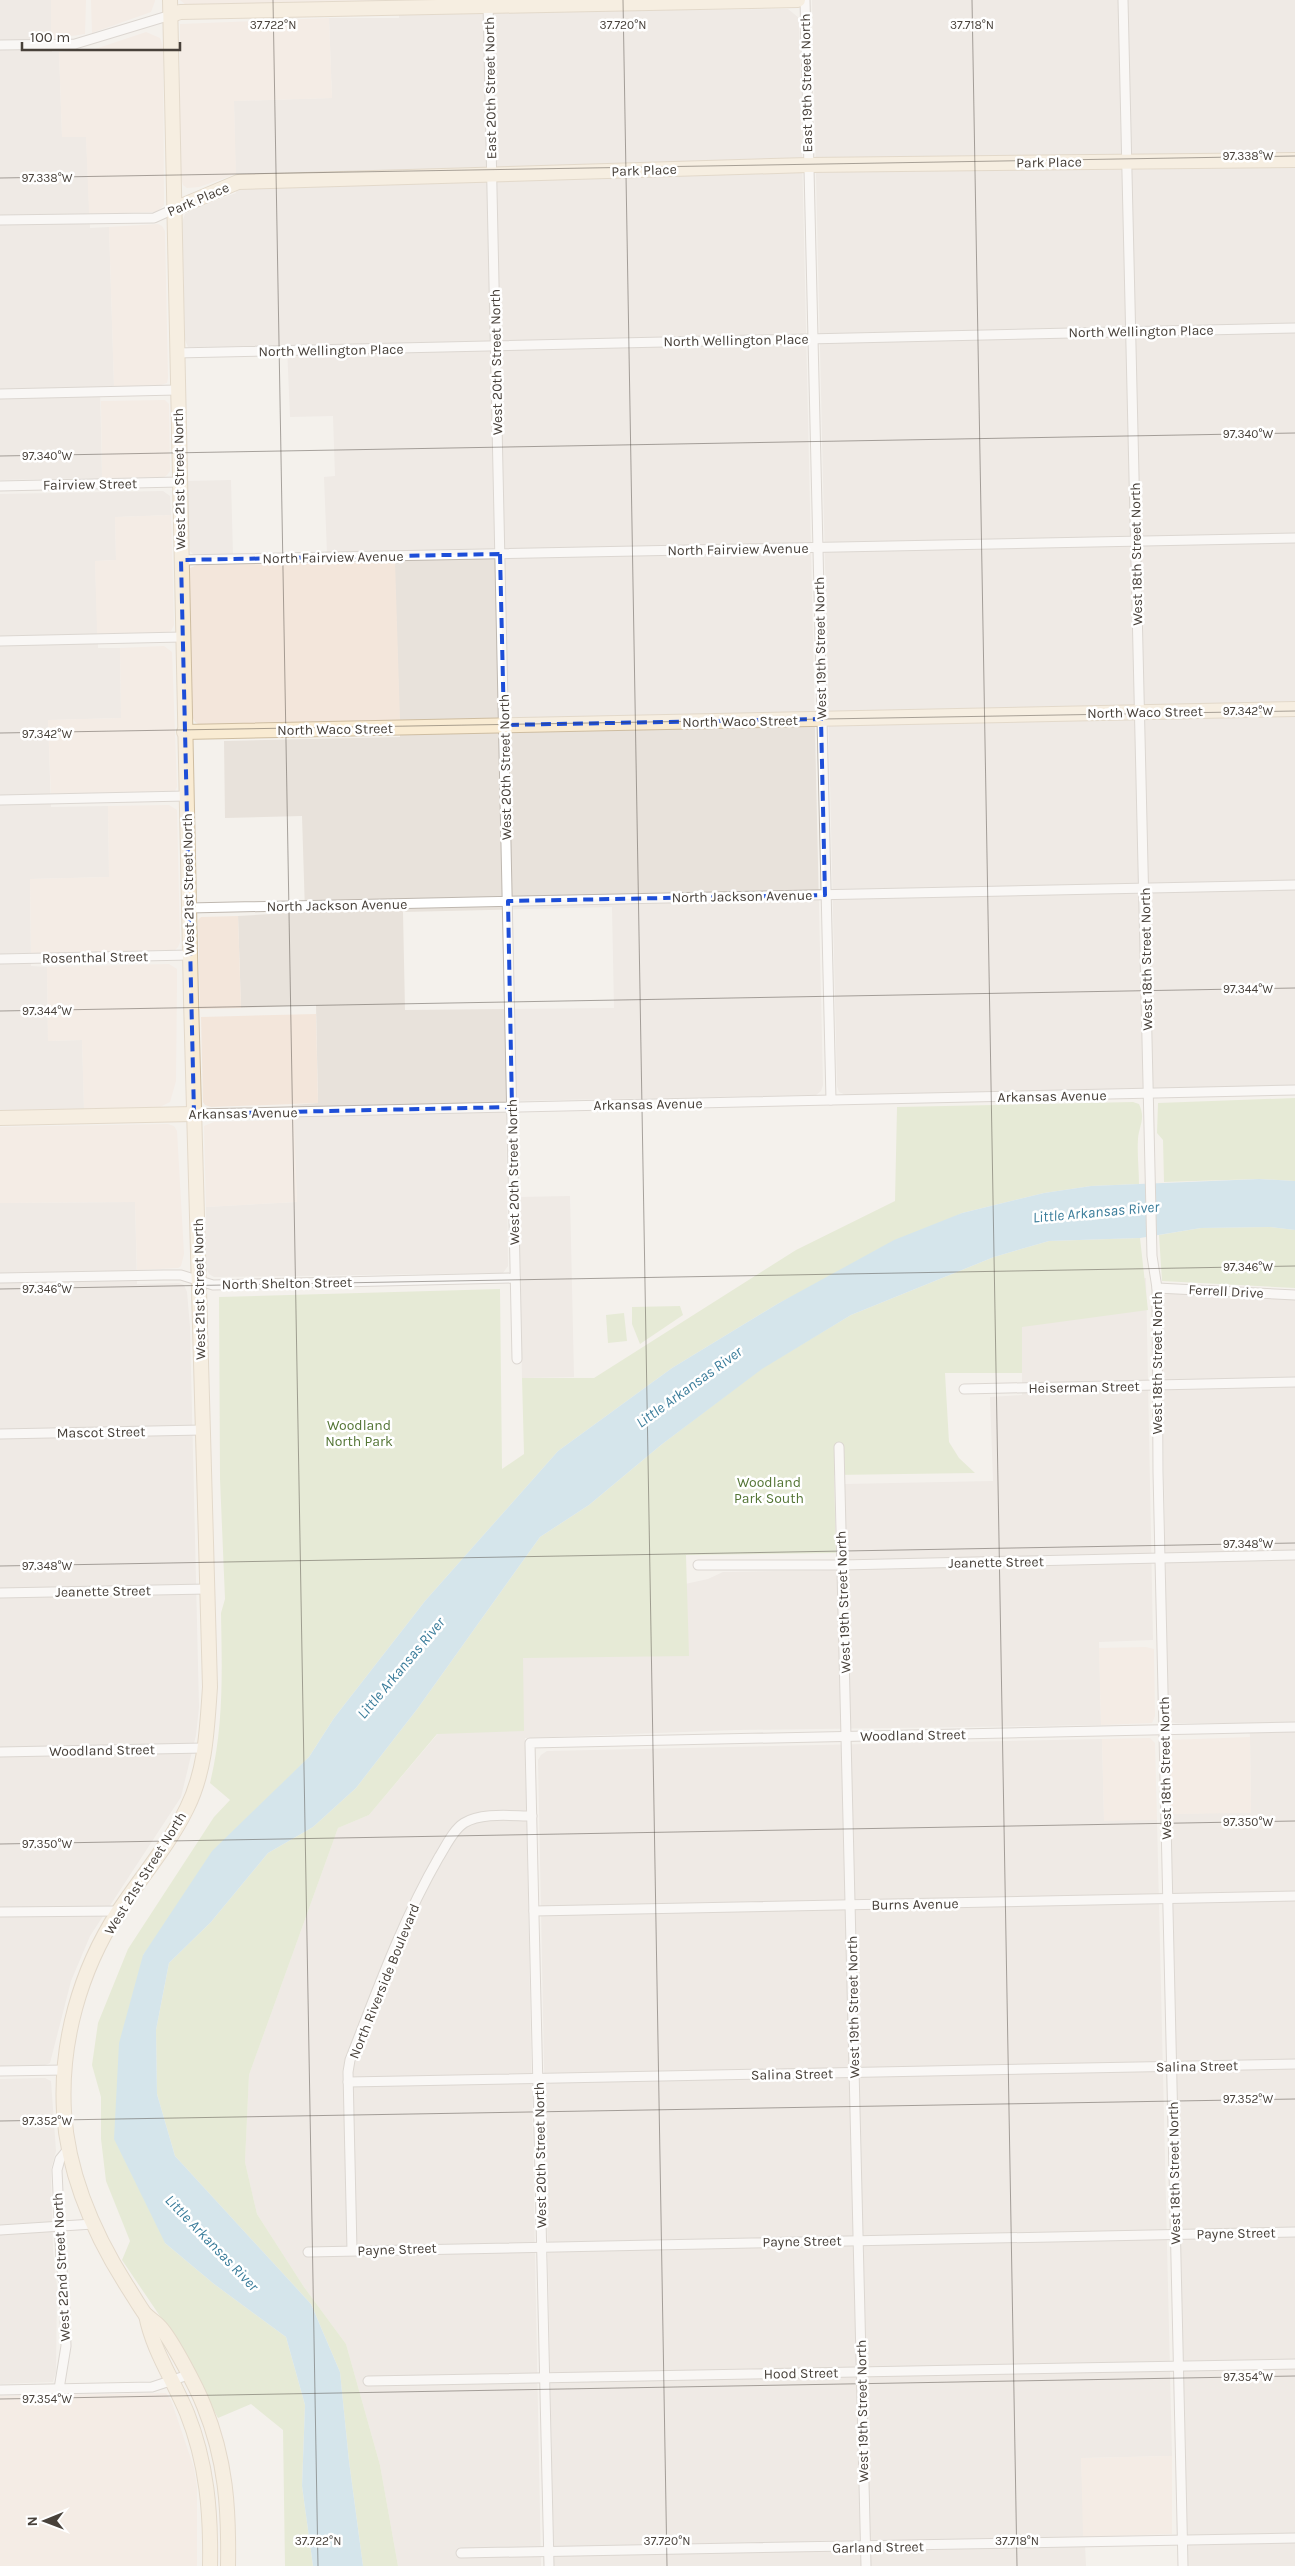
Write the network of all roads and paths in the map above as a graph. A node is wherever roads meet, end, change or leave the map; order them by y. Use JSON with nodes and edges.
{"nodes":[{"id":1,"x":170,"y":0,"type":"edge"},
{"id":2,"x":798,"y":0,"type":"edge"},
{"id":3,"x":805,"y":0,"type":"edge"},
{"id":4,"x":1123,"y":0,"type":"edge"},
{"id":5,"x":488,"y":3,"type":"edge"},
{"id":6,"x":171,"y":15,"type":"junction"},
{"id":7,"x":0,"y":45,"type":"edge"},
{"id":8,"x":1295,"y":160,"type":"edge"},
{"id":9,"x":1126,"y":161,"type":"junction"},
{"id":10,"x":808,"y":165,"type":"junction"},
{"id":11,"x":492,"y":175,"type":"junction"},
{"id":12,"x":174,"y":209,"type":"junction"},
{"id":13,"x":0,"y":220,"type":"edge"},
{"id":14,"x":1295,"y":328,"type":"edge"},
{"id":15,"x":1130,"y":332,"type":"junction"},
{"id":16,"x":812,"y":339,"type":"junction"},
{"id":17,"x":496,"y":346,"type":"junction"},
{"id":18,"x":176,"y":353,"type":"junction"},
{"id":19,"x":177,"y":390,"type":"junction"},
{"id":20,"x":0,"y":394,"type":"edge"},
{"id":21,"x":179,"y":482,"type":"junction"},
{"id":22,"x":0,"y":486,"type":"edge"},
{"id":23,"x":1295,"y":538,"type":"edge"},
{"id":24,"x":1135,"y":541,"type":"junction"},
{"id":25,"x":818,"y":547,"type":"junction"},
{"id":26,"x":500,"y":554,"type":"junction"},
{"id":27,"x":181,"y":560,"type":"junction"},
{"id":28,"x":182,"y":637,"type":"junction"},
{"id":29,"x":0,"y":641,"type":"edge"},
{"id":30,"x":1295,"y":709,"type":"edge"},
{"id":31,"x":1140,"y":712,"type":"junction"},
{"id":32,"x":821,"y":720,"type":"junction"},
{"id":33,"x":504,"y":725,"type":"junction"},
{"id":34,"x":184,"y":732,"type":"junction"},
{"id":35,"x":186,"y":796,"type":"junction"},
{"id":36,"x":0,"y":800,"type":"edge"},
{"id":37,"x":1295,"y":885,"type":"edge"},
{"id":38,"x":1144,"y":888,"type":"junction"},
{"id":39,"x":825,"y":895,"type":"junction"},
{"id":40,"x":508,"y":901,"type":"junction"},
{"id":41,"x":189,"y":908,"type":"junction"},
{"id":42,"x":190,"y":955,"type":"junction"},
{"id":43,"x":0,"y":959,"type":"edge"},
{"id":44,"x":1295,"y":1090,"type":"edge"},
{"id":45,"x":1149,"y":1094,"type":"junction"},
{"id":46,"x":831,"y":1100,"type":"junction"},
{"id":47,"x":512,"y":1107,"type":"junction"},
{"id":48,"x":194,"y":1114,"type":"junction"},
{"id":49,"x":0,"y":1118,"type":"edge"},
{"id":50,"x":0,"y":1278,"type":"edge"},
{"id":51,"x":516,"y":1278,"type":"junction"},
{"id":52,"x":198,"y":1281,"type":"junction"},
{"id":53,"x":1157,"y":1288,"type":"junction"},
{"id":54,"x":1295,"y":1295,"type":"edge"},
{"id":55,"x":517,"y":1359,"type":"dead end"},
{"id":56,"x":1295,"y":1382,"type":"edge"},
{"id":57,"x":1156,"y":1385,"type":"junction"},
{"id":58,"x":964,"y":1389,"type":"dead end"},
{"id":59,"x":202,"y":1430,"type":"junction"},
{"id":60,"x":0,"y":1434,"type":"edge"},
{"id":61,"x":839,"y":1447,"type":"dead end"},
{"id":62,"x":1295,"y":1555,"type":"edge"},
{"id":63,"x":1160,"y":1558,"type":"junction"},
{"id":64,"x":698,"y":1565,"type":"dead end"},
{"id":65,"x":842,"y":1565,"type":"junction"},
{"id":66,"x":207,"y":1589,"type":"junction"},
{"id":67,"x":0,"y":1593,"type":"edge"},
{"id":68,"x":1295,"y":1727,"type":"edge"},
{"id":69,"x":1164,"y":1730,"type":"junction"},
{"id":70,"x":846,"y":1736,"type":"junction"},
{"id":71,"x":530,"y":1743,"type":"joint"},
{"id":72,"x":204,"y":1748,"type":"junction"},
{"id":73,"x":0,"y":1752,"type":"edge"},
{"id":74,"x":532,"y":1816,"type":"junction"},
{"id":75,"x":1295,"y":1896,"type":"edge"},
{"id":76,"x":1168,"y":1899,"type":"junction"},
{"id":77,"x":851,"y":1905,"type":"junction"},
{"id":78,"x":119,"y":1910,"type":"junction"},
{"id":79,"x":534,"y":1911,"type":"junction"},
{"id":80,"x":0,"y":1912,"type":"edge"},
{"id":81,"x":1295,"y":2064,"type":"edge"},
{"id":82,"x":1171,"y":2066,"type":"junction"},
{"id":83,"x":65,"y":2070,"type":"junction"},
{"id":84,"x":0,"y":2071,"type":"edge"},
{"id":85,"x":855,"y":2073,"type":"junction"},
{"id":86,"x":538,"y":2078,"type":"junction"},
{"id":87,"x":348,"y":2082,"type":"junction"},
{"id":88,"x":69,"y":2148,"type":"junction"},
{"id":89,"x":94,"y":2224,"type":"junction"},
{"id":90,"x":59,"y":2228,"type":"junction"},
{"id":91,"x":0,"y":2230,"type":"edge"},
{"id":92,"x":1295,"y":2232,"type":"edge"},
{"id":93,"x":1175,"y":2234,"type":"junction"},
{"id":94,"x":859,"y":2240,"type":"junction"},
{"id":95,"x":542,"y":2246,"type":"junction"},
{"id":96,"x":352,"y":2250,"type":"junction"},
{"id":97,"x":308,"y":2252,"type":"dead end"},
{"id":98,"x":146,"y":2315,"type":"junction"},
{"id":99,"x":1295,"y":2364,"type":"edge"},
{"id":100,"x":1178,"y":2366,"type":"junction"},
{"id":101,"x":862,"y":2372,"type":"junction"},
{"id":102,"x":188,"y":2375,"type":"junction"},
{"id":103,"x":545,"y":2378,"type":"junction"},
{"id":104,"x":368,"y":2381,"type":"dead end"},
{"id":105,"x":172,"y":2382,"type":"junction"},
{"id":106,"x":60,"y":2389,"type":"junction"},
{"id":107,"x":0,"y":2390,"type":"edge"},
{"id":108,"x":1295,"y":2538,"type":"edge"},
{"id":109,"x":1182,"y":2540,"type":"junction"},
{"id":110,"x":865,"y":2547,"type":"junction"},
{"id":111,"x":549,"y":2552,"type":"junction"},
{"id":112,"x":461,"y":2553,"type":"dead end"},
{"id":113,"x":210,"y":2566,"type":"edge"},
{"id":114,"x":228,"y":2566,"type":"edge"},
{"id":115,"x":549,"y":2566,"type":"edge"},
{"id":116,"x":866,"y":2566,"type":"edge"},
{"id":117,"x":1183,"y":2566,"type":"edge"}],
"edges":[{"from":1,"to":6,"type":"street","name":"West 21st Street North"},
{"from":2,"to":5,"type":"street"},
{"from":3,"to":10,"type":"street","name":"East 19th Street North"},
{"from":4,"to":9,"type":"street","name":"West 18th Street North"},
{"from":5,"to":6,"type":"street"},
{"from":5,"to":11,"type":"street","name":"East 20th Street North"},
{"from":6,"to":7,"type":"street"},
{"from":6,"to":12,"type":"street","name":"West 21st Street North"},
{"from":8,"to":9,"type":"street","name":"Park Place"},
{"from":9,"to":10,"type":"street","name":"Park Place"},
{"from":9,"to":15,"type":"street","name":"West 18th Street North"},
{"from":10,"to":11,"type":"street","name":"Park Place"},
{"from":10,"to":16,"type":"street","name":"West 19th Street North"},
{"from":11,"to":12,"type":"street","name":"Park Place"},
{"from":11,"to":17,"type":"street","name":"West 20th Street North"},
{"from":12,"to":13,"type":"street","name":"Park Place"},
{"from":12,"to":18,"type":"street","name":"West 21st Street North"},
{"from":14,"to":15,"type":"street","name":"North Wellington Place"},
{"from":15,"to":16,"type":"street","name":"North Wellington Place"},
{"from":15,"to":24,"type":"street","name":"West 18th Street North"},
{"from":16,"to":17,"type":"street","name":"North Wellington Place"},
{"from":16,"to":25,"type":"street","name":"West 19th Street North"},
{"from":17,"to":18,"type":"street","name":"North Wellington Place"},
{"from":17,"to":26,"type":"street","name":"West 20th Street North"},
{"from":18,"to":19,"type":"street","name":"West 21st Street North"},
{"from":19,"to":20,"type":"street"},
{"from":19,"to":21,"type":"street","name":"West 21st Street North"},
{"from":21,"to":22,"type":"street","name":"Fairview Street"},
{"from":21,"to":27,"type":"street","name":"West 21st Street North"},
{"from":23,"to":24,"type":"street","name":"North Fairview Avenue"},
{"from":24,"to":25,"type":"street","name":"North Fairview Avenue"},
{"from":24,"to":31,"type":"street","name":"West 18th Street North"},
{"from":25,"to":26,"type":"street","name":"North Fairview Avenue"},
{"from":25,"to":32,"type":"street","name":"West 19th Street North"},
{"from":26,"to":27,"type":"street","name":"North Fairview Avenue"},
{"from":26,"to":33,"type":"street","name":"West 20th Street North"},
{"from":27,"to":28,"type":"street","name":"West 21st Street North"},
{"from":28,"to":29,"type":"street"},
{"from":28,"to":34,"type":"street","name":"West 21st Street North"},
{"from":30,"to":31,"type":"street","name":"North Waco Street"},
{"from":31,"to":32,"type":"street","name":"North Waco Street"},
{"from":31,"to":38,"type":"street","name":"West 18th Street North"},
{"from":32,"to":33,"type":"street","name":"North Waco Street"},
{"from":32,"to":39,"type":"street","name":"West 19th Street North"},
{"from":33,"to":34,"type":"street","name":"North Waco Street"},
{"from":33,"to":40,"type":"street","name":"West 20th Street North"},
{"from":34,"to":35,"type":"street","name":"West 21st Street North"},
{"from":35,"to":36,"type":"street"},
{"from":35,"to":41,"type":"street","name":"West 21st Street North"},
{"from":37,"to":38,"type":"street","name":"North Jackson Avenue"},
{"from":38,"to":39,"type":"street","name":"North Jackson Avenue"},
{"from":38,"to":45,"type":"street","name":"West 18th Street North"},
{"from":39,"to":40,"type":"street","name":"North Jackson Avenue"},
{"from":39,"to":46,"type":"street","name":"West 19th Street North"},
{"from":40,"to":41,"type":"street","name":"North Jackson Avenue"},
{"from":40,"to":47,"type":"street","name":"West 20th Street North"},
{"from":41,"to":42,"type":"street","name":"West 21st Street North"},
{"from":42,"to":43,"type":"street","name":"Rosenthal Street"},
{"from":42,"to":48,"type":"street","name":"West 21st Street North"},
{"from":44,"to":45,"type":"street","name":"Arkansas Avenue"},
{"from":45,"to":46,"type":"street","name":"Arkansas Avenue"},
{"from":45,"to":53,"type":"street","name":"West 18th Street North"},
{"from":46,"to":47,"type":"street","name":"Arkansas Avenue"},
{"from":47,"to":48,"type":"street","name":"Arkansas Avenue"},
{"from":47,"to":51,"type":"street","name":"West 20th Street North"},
{"from":48,"to":49,"type":"street","name":"Arkansas Avenue"},
{"from":48,"to":52,"type":"street","name":"West 21st Street North"},
{"from":50,"to":52,"type":"street","name":"North Shelton Street"},
{"from":51,"to":52,"type":"street","name":"North Shelton Street"},
{"from":51,"to":55,"type":"street","name":"West 20th Street North"},
{"from":52,"to":59,"type":"street","name":"West 21st Street North"},
{"from":53,"to":54,"type":"street","name":"Ferrell Drive"},
{"from":53,"to":57,"type":"street","name":"West 18th Street North"},
{"from":56,"to":57,"type":"street","name":"Heiserman Street"},
{"from":57,"to":58,"type":"street","name":"Heiserman Street"},
{"from":57,"to":63,"type":"street","name":"West 18th Street North"},
{"from":59,"to":60,"type":"street","name":"Mascot Street"},
{"from":59,"to":66,"type":"street","name":"West 21st Street North"},
{"from":61,"to":65,"type":"street","name":"West 19th Street North"},
{"from":62,"to":63,"type":"street","name":"Jeanette Street"},
{"from":63,"to":65,"type":"street","name":"Jeanette Street"},
{"from":63,"to":69,"type":"street","name":"West 18th Street North"},
{"from":64,"to":65,"type":"street","name":"Jeanette Street"},
{"from":65,"to":70,"type":"street","name":"West 19th Street North"},
{"from":66,"to":67,"type":"street","name":"Jeanette Street"},
{"from":66,"to":72,"type":"street","name":"West 21st Street North"},
{"from":68,"to":69,"type":"street","name":"Woodland Street"},
{"from":69,"to":70,"type":"street","name":"Woodland Street"},
{"from":69,"to":76,"type":"street","name":"West 18th Street North"},
{"from":70,"to":71,"type":"street","name":"Woodland Street"},
{"from":70,"to":77,"type":"street","name":"West 19th Street North"},
{"from":71,"to":74,"type":"street","name":"West 20th Street North"},
{"from":72,"to":73,"type":"street","name":"Woodland Street"},
{"from":72,"to":78,"type":"street","name":"West 21st Street North"},
{"from":74,"to":79,"type":"street","name":"West 20th Street North"},
{"from":74,"to":87,"type":"street","name":"North Riverside Boulevard"},
{"from":75,"to":76,"type":"street","name":"Burns Avenue"},
{"from":76,"to":77,"type":"street","name":"Burns Avenue"},
{"from":76,"to":82,"type":"street","name":"West 18th Street North"},
{"from":77,"to":79,"type":"street","name":"Burns Avenue"},
{"from":77,"to":85,"type":"street","name":"West 19th Street North"},
{"from":78,"to":80,"type":"street"},
{"from":78,"to":83,"type":"street","name":"West 21st Street North"},
{"from":79,"to":86,"type":"street","name":"West 20th Street North"},
{"from":81,"to":82,"type":"street","name":"Salina Street"},
{"from":82,"to":85,"type":"street","name":"Salina Street"},
{"from":82,"to":93,"type":"street","name":"West 18th Street North"},
{"from":83,"to":84,"type":"street"},
{"from":83,"to":88,"type":"street","name":"West 21st Street North"},
{"from":85,"to":86,"type":"street","name":"Salina Street"},
{"from":85,"to":94,"type":"street","name":"West 19th Street North"},
{"from":86,"to":87,"type":"street","name":"Salina Street"},
{"from":86,"to":95,"type":"street","name":"West 20th Street North"},
{"from":87,"to":96,"type":"street","name":"North Riverside Boulevard"},
{"from":88,"to":89,"type":"street","name":"West 21st Street North"},
{"from":88,"to":90,"type":"street","name":"West 22nd Street North"},
{"from":89,"to":90,"type":"street"},
{"from":89,"to":98,"type":"street","name":"West 21st Street North"},
{"from":90,"to":91,"type":"street"},
{"from":90,"to":106,"type":"street","name":"West 22nd Street North"},
{"from":92,"to":93,"type":"street","name":"Payne Street"},
{"from":93,"to":94,"type":"street","name":"Payne Street"},
{"from":93,"to":100,"type":"street","name":"West 18th Street North"},
{"from":94,"to":95,"type":"street","name":"Payne Street"},
{"from":94,"to":101,"type":"street","name":"West 19th Street North"},
{"from":95,"to":96,"type":"street","name":"Payne Street"},
{"from":95,"to":103,"type":"street","name":"West 20th Street North"},
{"from":96,"to":97,"type":"street","name":"Payne Street"},
{"from":98,"to":102,"type":"street","name":"West 21st Street North"},
{"from":98,"to":105,"type":"street","name":"West 21st Street North"},
{"from":99,"to":100,"type":"street","name":"Hood Street"},
{"from":100,"to":101,"type":"street","name":"Hood Street"},
{"from":100,"to":109,"type":"street","name":"West 18th Street North"},
{"from":101,"to":103,"type":"street","name":"Hood Street"},
{"from":101,"to":110,"type":"street","name":"West 19th Street North"},
{"from":102,"to":105,"type":"street"},
{"from":102,"to":114,"type":"street","name":"West 21st Street North"},
{"from":103,"to":104,"type":"street","name":"Hood Street"},
{"from":103,"to":111,"type":"street","name":"West 20th Street North"},
{"from":105,"to":106,"type":"street"},
{"from":105,"to":113,"type":"street","name":"West 21st Street North"},
{"from":106,"to":107,"type":"street"},
{"from":108,"to":109,"type":"street","name":"Garland Street"},
{"from":109,"to":110,"type":"street","name":"Garland Street"},
{"from":109,"to":117,"type":"street","name":"West 18th Street North"},
{"from":110,"to":111,"type":"street","name":"Garland Street"},
{"from":110,"to":116,"type":"street","name":"West 19th Street North"},
{"from":111,"to":112,"type":"street","name":"Garland Street"},
{"from":111,"to":115,"type":"street","name":"West 20th Street North"}]}
